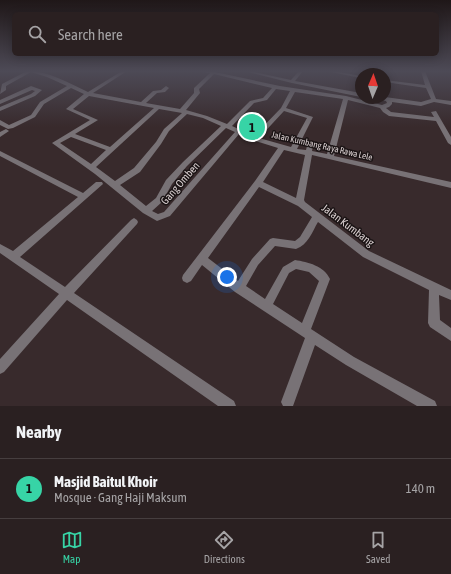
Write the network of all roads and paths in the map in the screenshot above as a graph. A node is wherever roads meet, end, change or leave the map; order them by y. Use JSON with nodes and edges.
{"nodes":[{"id":1,"x":27,"y":90,"type":"edge"},
{"id":2,"x":40,"y":90,"type":"edge"},
{"id":3,"x":65,"y":90,"type":"edge"},
{"id":4,"x":78,"y":90,"type":"edge"},
{"id":5,"x":95,"y":90,"type":"edge"},
{"id":6,"x":164,"y":90,"type":"edge"},
{"id":7,"x":196,"y":90,"type":"edge"},
{"id":8,"x":272,"y":90,"type":"edge"},
{"id":9,"x":293,"y":90,"type":"joint"},
{"id":10,"x":334,"y":90,"type":"edge"},
{"id":11,"x":429,"y":90,"type":"edge"},
{"id":12,"x":88,"y":94,"type":"junction"},
{"id":13,"x":355,"y":94,"type":"edge"},
{"id":14,"x":346,"y":98,"type":"junction"},
{"id":15,"x":391,"y":100,"type":"edge"},
{"id":16,"x":436,"y":100,"type":"junction"},
{"id":17,"x":0,"y":102,"type":"edge"},
{"id":18,"x":451,"y":102,"type":"edge"},
{"id":19,"x":142,"y":104,"type":"junction"},
{"id":20,"x":389,"y":104,"type":"edge"},
{"id":21,"x":382,"y":106,"type":"junction"},
{"id":22,"x":158,"y":107,"type":"junction"},
{"id":23,"x":0,"y":109,"type":"edge"},
{"id":24,"x":283,"y":109,"type":"junction"},
{"id":25,"x":184,"y":111,"type":"junction"},
{"id":26,"x":434,"y":112,"type":"dead end"},
{"id":27,"x":438,"y":119,"type":"junction"},
{"id":28,"x":0,"y":122,"type":"edge"},
{"id":29,"x":226,"y":127,"type":"junction"},
{"id":30,"x":6,"y":131,"type":"dead end"},
{"id":31,"x":238,"y":132,"type":"junction"},
{"id":32,"x":70,"y":134,"type":"junction"},
{"id":33,"x":0,"y":135,"type":"edge"},
{"id":34,"x":254,"y":139,"type":"junction"},
{"id":35,"x":451,"y":143,"type":"edge"},
{"id":36,"x":282,"y":147,"type":"junction"},
{"id":37,"x":112,"y":150,"type":"junction"},
{"id":38,"x":293,"y":150,"type":"junction"},
{"id":39,"x":309,"y":150,"type":"junction"},
{"id":40,"x":0,"y":153,"type":"edge"},
{"id":41,"x":330,"y":157,"type":"junction"},
{"id":42,"x":92,"y":167,"type":"junction"},
{"id":43,"x":258,"y":182,"type":"junction"},
{"id":44,"x":99,"y":184,"type":"dead end"},
{"id":45,"x":115,"y":185,"type":"junction"},
{"id":46,"x":451,"y":185,"type":"edge"},
{"id":47,"x":84,"y":197,"type":"junction"},
{"id":48,"x":300,"y":204,"type":"junction"},
{"id":49,"x":146,"y":211,"type":"junction"},
{"id":50,"x":317,"y":216,"type":"junction"},
{"id":51,"x":134,"y":222,"type":"dead end"},
{"id":52,"x":0,"y":248,"type":"edge"},
{"id":53,"x":13,"y":257,"type":"junction"},
{"id":54,"x":202,"y":259,"type":"junction"},
{"id":55,"x":187,"y":278,"type":"dead end"},
{"id":56,"x":239,"y":288,"type":"junction"},
{"id":57,"x":434,"y":288,"type":"junction"},
{"id":58,"x":66,"y":294,"type":"junction"},
{"id":59,"x":451,"y":295,"type":"edge"},
{"id":60,"x":267,"y":306,"type":"junction"},
{"id":61,"x":309,"y":334,"type":"junction"},
{"id":62,"x":451,"y":335,"type":"edge"},
{"id":63,"x":0,"y":368,"type":"edge"},
{"id":64,"x":288,"y":402,"type":"dead end"},
{"id":65,"x":230,"y":406,"type":"edge"},
{"id":66,"x":430,"y":406,"type":"edge"}],
"edges":[{"from":1,"to":17,"type":"street"},
{"from":2,"to":23,"type":"street"},
{"from":3,"to":28,"type":"street"},
{"from":4,"to":12,"type":"street","name":"Jalan Kumbang Raya Rawa Lele"},
{"from":5,"to":12,"type":"street"},
{"from":6,"to":19,"type":"street"},
{"from":7,"to":25,"type":"street"},
{"from":8,"to":29,"type":"street"},
{"from":9,"to":14,"type":"street"},
{"from":9,"to":24,"type":"street"},
{"from":10,"to":13,"type":"street"},
{"from":11,"to":16,"type":"street"},
{"from":12,"to":19,"type":"street","name":"Jalan Kumbang Raya Rawa Lele"},
{"from":12,"to":32,"type":"street"},
{"from":14,"to":21,"type":"street"},
{"from":14,"to":41,"type":"street"},
{"from":15,"to":16,"type":"street"},
{"from":16,"to":18,"type":"street"},
{"from":19,"to":22,"type":"street","name":"Jalan Kumbang Raya Rawa Lele"},
{"from":20,"to":21,"type":"street"},
{"from":21,"to":27,"type":"street"},
{"from":22,"to":25,"type":"street","name":"Jalan Kumbang Raya Rawa Lele"},
{"from":22,"to":37,"type":"street"},
{"from":24,"to":34,"type":"street"},
{"from":24,"to":38,"type":"street"},
{"from":25,"to":29,"type":"street","name":"Jalan Kumbang Raya Rawa Lele"},
{"from":25,"to":45,"type":"street"},
{"from":26,"to":27,"type":"street"},
{"from":27,"to":35,"type":"street"},
{"from":29,"to":31,"type":"street","name":"Jalan Kumbang Raya Rawa Lele"},
{"from":29,"to":49,"type":"street"},
{"from":30,"to":33,"type":"street"},
{"from":31,"to":34,"type":"street","name":"Jalan Kumbang Raya Rawa Lele"},
{"from":31,"to":49,"type":"street","name":"Gang Omben"},
{"from":32,"to":37,"type":"street"},
{"from":32,"to":42,"type":"street","name":"Gang Omben"},
{"from":34,"to":36,"type":"street","name":"Jalan Kumbang Raya Rawa Lele"},
{"from":36,"to":38,"type":"street","name":"Jalan Kumbang Raya Rawa Lele"},
{"from":36,"to":43,"type":"street"},
{"from":37,"to":42,"type":"street"},
{"from":38,"to":39,"type":"street","name":"Jalan Kumbang Raya Rawa Lele"},
{"from":39,"to":41,"type":"street","name":"Jalan Kumbang Raya Rawa Lele"},
{"from":39,"to":48,"type":"street"},
{"from":40,"to":47,"type":"street"},
{"from":41,"to":46,"type":"street","name":"Jalan Kumbang Raya Rawa Lele"},
{"from":42,"to":45,"type":"street","name":"Gang Omben"},
{"from":43,"to":48,"type":"street","name":"Jalan Kumbang"},
{"from":43,"to":54,"type":"street"},
{"from":44,"to":47,"type":"street"},
{"from":45,"to":49,"type":"street","name":"Gang Omben"},
{"from":47,"to":53,"type":"street"},
{"from":48,"to":50,"type":"street","name":"Jalan Kumbang"},
{"from":50,"to":56,"type":"street"},
{"from":50,"to":57,"type":"street","name":"Jalan Kumbang"},
{"from":51,"to":58,"type":"street"},
{"from":52,"to":53,"type":"street"},
{"from":53,"to":58,"type":"street"},
{"from":54,"to":55,"type":"street"},
{"from":54,"to":56,"type":"street"},
{"from":56,"to":60,"type":"street"},
{"from":57,"to":59,"type":"street","name":"Jalan Kumbang"},
{"from":57,"to":62,"type":"street"},
{"from":58,"to":63,"type":"street"},
{"from":58,"to":65,"type":"street"},
{"from":60,"to":61,"type":"street"},
{"from":60,"to":61,"type":"street"},
{"from":61,"to":64,"type":"street"},
{"from":61,"to":66,"type":"street"}]}
